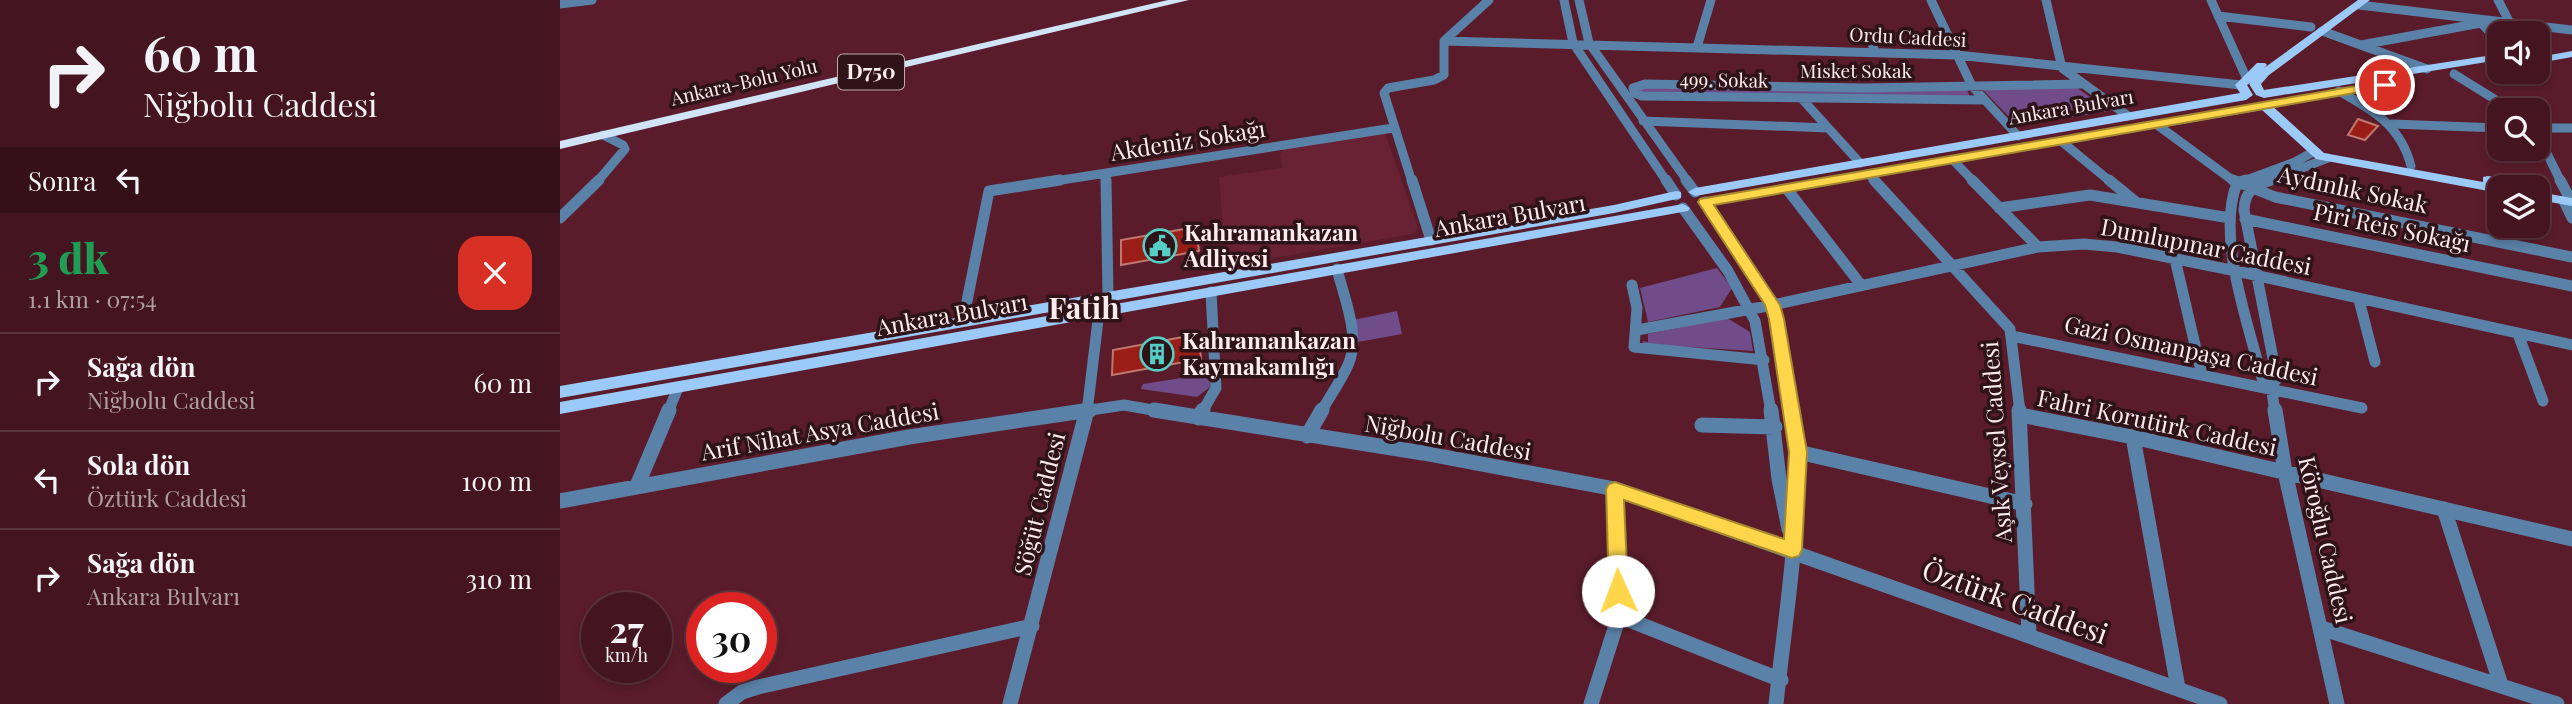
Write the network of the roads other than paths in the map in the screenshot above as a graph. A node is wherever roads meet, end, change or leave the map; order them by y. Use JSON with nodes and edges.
{"nodes":[{"id":1,"x":592,"y":0,"type":"edge"},
{"id":2,"x":1147,"y":0,"type":"edge"},
{"id":3,"x":1183,"y":0,"type":"edge"},
{"id":4,"x":1489,"y":0,"type":"edge"},
{"id":5,"x":1564,"y":0,"type":"edge"},
{"id":6,"x":1579,"y":0,"type":"edge"},
{"id":7,"x":1711,"y":0,"type":"edge"},
{"id":8,"x":1931,"y":0,"type":"edge"},
{"id":9,"x":2046,"y":0,"type":"edge"},
{"id":10,"x":2211,"y":0,"type":"edge"},
{"id":11,"x":2346,"y":0,"type":"edge"},
{"id":12,"x":2498,"y":0,"type":"edge"},
{"id":13,"x":2362,"y":2,"type":"edge"},
{"id":14,"x":560,"y":4,"type":"edge"},
{"id":15,"x":2218,"y":16,"type":"junction"},
{"id":16,"x":2495,"y":21,"type":"edge"},
{"id":17,"x":2509,"y":21,"type":"edge"},
{"id":18,"x":2487,"y":22,"type":"edge"},
{"id":19,"x":2481,"y":23,"type":"junction"},
{"id":20,"x":2550,"y":28,"type":"edge"},
{"id":21,"x":2317,"y":29,"type":"junction"},
{"id":22,"x":2487,"y":29,"type":"edge"},
{"id":23,"x":2572,"y":30,"type":"edge"},
{"id":24,"x":1869,"y":35,"type":"dead end"},
{"id":25,"x":1444,"y":41,"type":"junction"},
{"id":26,"x":1573,"y":43,"type":"junction"},
{"id":27,"x":1589,"y":43,"type":"junction"},
{"id":28,"x":2361,"y":45,"type":"junction"},
{"id":29,"x":2572,"y":45,"type":"edge"},
{"id":30,"x":1697,"y":47,"type":"junction"},
{"id":31,"x":2550,"y":49,"type":"edge"},
{"id":32,"x":1875,"y":52,"type":"junction"},
{"id":33,"x":2572,"y":54,"type":"edge"},
{"id":34,"x":1957,"y":55,"type":"junction"},
{"id":35,"x":2550,"y":58,"type":"edge"},
{"id":36,"x":2487,"y":59,"type":"edge"},
{"id":37,"x":2062,"y":68,"type":"junction"},
{"id":38,"x":2427,"y":69,"type":"junction"},
{"id":39,"x":2487,"y":69,"type":"edge"},
{"id":40,"x":2454,"y":75,"type":"junction"},
{"id":41,"x":2082,"y":84,"type":"junction"},
{"id":42,"x":1974,"y":88,"type":"junction"},
{"id":43,"x":1633,"y":90,"type":"joint"},
{"id":44,"x":2339,"y":91,"type":"junction"},
{"id":45,"x":2258,"y":96,"type":"junction"},
{"id":46,"x":2492,"y":98,"type":"edge"},
{"id":47,"x":1802,"y":99,"type":"junction"},
{"id":48,"x":1984,"y":100,"type":"junction"},
{"id":49,"x":2128,"y":116,"type":"junction"},
{"id":50,"x":2550,"y":120,"type":"edge"},
{"id":51,"x":2572,"y":120,"type":"edge"},
{"id":52,"x":1643,"y":121,"type":"junction"},
{"id":53,"x":2156,"y":124,"type":"junction"},
{"id":54,"x":2392,"y":124,"type":"junction"},
{"id":55,"x":1393,"y":128,"type":"junction"},
{"id":56,"x":1828,"y":128,"type":"junction"},
{"id":57,"x":2487,"y":128,"type":"edge"},
{"id":58,"x":2550,"y":128,"type":"edge"},
{"id":59,"x":2572,"y":128,"type":"edge"},
{"id":60,"x":603,"y":135,"type":"junction"},
{"id":61,"x":560,"y":136,"type":"edge"},
{"id":62,"x":2018,"y":136,"type":"junction"},
{"id":63,"x":2061,"y":141,"type":"junction"},
{"id":64,"x":560,"y":145,"type":"edge"},
{"id":65,"x":2324,"y":152,"type":"junction"},
{"id":66,"x":2550,"y":159,"type":"edge"},
{"id":67,"x":1952,"y":160,"type":"junction"},
{"id":68,"x":1860,"y":163,"type":"junction"},
{"id":69,"x":2411,"y":166,"type":"junction"},
{"id":70,"x":1106,"y":173,"type":"junction"},
{"id":71,"x":1870,"y":175,"type":"junction"},
{"id":72,"x":2487,"y":180,"type":"edge"},
{"id":73,"x":2237,"y":183,"type":"junction"},
{"id":74,"x":2487,"y":186,"type":"edge"},
{"id":75,"x":2250,"y":188,"type":"junction"},
{"id":76,"x":1787,"y":189,"type":"junction"},
{"id":77,"x":2550,"y":192,"type":"edge"},
{"id":78,"x":1700,"y":197,"type":"junction"},
{"id":79,"x":2550,"y":197,"type":"edge"},
{"id":80,"x":2569,"y":198,"type":"edge"},
{"id":81,"x":1679,"y":201,"type":"junction"},
{"id":82,"x":2137,"y":202,"type":"junction"},
{"id":83,"x":1999,"y":208,"type":"junction"},
{"id":84,"x":560,"y":218,"type":"edge"},
{"id":85,"x":2230,"y":218,"type":"junction"},
{"id":86,"x":2572,"y":218,"type":"edge"},
{"id":87,"x":2245,"y":219,"type":"junction"},
{"id":88,"x":1431,"y":240,"type":"junction"},
{"id":89,"x":2038,"y":247,"type":"junction"},
{"id":90,"x":2572,"y":257,"type":"edge"},
{"id":91,"x":2175,"y":260,"type":"junction"},
{"id":92,"x":1956,"y":266,"type":"junction"},
{"id":93,"x":1337,"y":269,"type":"junction"},
{"id":94,"x":2236,"y":271,"type":"junction"},
{"id":95,"x":2255,"y":276,"type":"junction"},
{"id":96,"x":1632,"y":285,"type":"dead end"},
{"id":97,"x":1861,"y":285,"type":"junction"},
{"id":98,"x":2572,"y":286,"type":"edge"},
{"id":99,"x":1211,"y":292,"type":"junction"},
{"id":100,"x":1108,"y":295,"type":"junction"},
{"id":101,"x":2359,"y":300,"type":"junction"},
{"id":102,"x":1773,"y":305,"type":"junction"},
{"id":103,"x":1748,"y":309,"type":"junction"},
{"id":104,"x":1099,"y":312,"type":"junction"},
{"id":105,"x":962,"y":321,"type":"junction"},
{"id":106,"x":1637,"y":330,"type":"junction"},
{"id":107,"x":2518,"y":334,"type":"junction"},
{"id":108,"x":2012,"y":336,"type":"junction"},
{"id":109,"x":2572,"y":345,"type":"edge"},
{"id":110,"x":1764,"y":360,"type":"junction"},
{"id":111,"x":2375,"y":362,"type":"dead end"},
{"id":112,"x":2202,"y":374,"type":"junction"},
{"id":113,"x":678,"y":388,"type":"junction"},
{"id":114,"x":2271,"y":388,"type":"junction"},
{"id":115,"x":560,"y":392,"type":"edge"},
{"id":116,"x":2543,"y":401,"type":"dead end"},
{"id":117,"x":560,"y":408,"type":"edge"},
{"id":118,"x":1088,"y":408,"type":"junction"},
{"id":119,"x":2362,"y":408,"type":"dead end"},
{"id":120,"x":2020,"y":415,"type":"junction"},
{"id":121,"x":1198,"y":418,"type":"junction"},
{"id":122,"x":1702,"y":425,"type":"dead end"},
{"id":123,"x":1775,"y":427,"type":"junction"},
{"id":124,"x":1307,"y":436,"type":"junction"},
{"id":125,"x":2133,"y":437,"type":"junction"},
{"id":126,"x":1798,"y":452,"type":"junction"},
{"id":127,"x":2284,"y":472,"type":"junction"},
{"id":128,"x":637,"y":486,"type":"junction"},
{"id":129,"x":1615,"y":489,"type":"junction"},
{"id":130,"x":560,"y":501,"type":"edge"},
{"id":131,"x":2025,"y":504,"type":"junction"},
{"id":132,"x":2444,"y":509,"type":"junction"},
{"id":133,"x":2572,"y":539,"type":"edge"},
{"id":134,"x":1792,"y":550,"type":"junction"},
{"id":135,"x":1619,"y":616,"type":"junction"},
{"id":136,"x":1032,"y":626,"type":"junction"},
{"id":137,"x":2321,"y":628,"type":"junction"},
{"id":138,"x":2029,"y":634,"type":"junction"},
{"id":139,"x":1781,"y":680,"type":"junction"},
{"id":140,"x":2501,"y":685,"type":"junction"},
{"id":141,"x":2178,"y":688,"type":"junction"},
{"id":142,"x":726,"y":704,"type":"edge"},
{"id":143,"x":1010,"y":704,"type":"edge"},
{"id":144,"x":1591,"y":704,"type":"edge"},
{"id":145,"x":1776,"y":704,"type":"edge"},
{"id":146,"x":2220,"y":704,"type":"edge"},
{"id":147,"x":2337,"y":704,"type":"edge"},
{"id":148,"x":2557,"y":704,"type":"edge"}],
"edges":[{"from":1,"to":14,"type":"street"},
{"from":2,"to":61,"type":"highway","name":"Ankara-Bolu Yolu","number":"D750"},
{"from":3,"to":60,"type":"highway","name":"Ankara-Bolu Yolu","number":"D750"},
{"from":4,"to":25,"type":"street"},
{"from":5,"to":26,"type":"street"},
{"from":6,"to":27,"type":"street"},
{"from":7,"to":30,"type":"street"},
{"from":8,"to":34,"type":"street"},
{"from":9,"to":37,"type":"street"},
{"from":10,"to":15,"type":"street"},
{"from":11,"to":21,"type":"main road"},
{"from":12,"to":17,"type":"street"},
{"from":13,"to":16,"type":"street"},
{"from":13,"to":21,"type":"main road"},
{"from":15,"to":21,"type":"street"},
{"from":15,"to":45,"type":"street"},
{"from":18,"to":19,"type":"street"},
{"from":19,"to":22,"type":"street"},
{"from":19,"to":28,"type":"street"},
{"from":20,"to":23,"type":"street"},
{"from":21,"to":28,"type":"street"},
{"from":21,"to":45,"type":"main road"},
{"from":21,"to":45,"type":"main road"},
{"from":24,"to":32,"type":"street"},
{"from":25,"to":26,"type":"street","name":"Ordu Caddesi"},
{"from":25,"to":55,"type":"street"},
{"from":26,"to":27,"type":"street","name":"Ordu Caddesi"},
{"from":26,"to":81,"type":"street"},
{"from":27,"to":30,"type":"street","name":"Ordu Caddesi"},
{"from":27,"to":52,"type":"street"},
{"from":28,"to":38,"type":"street"},
{"from":29,"to":31,"type":"main road"},
{"from":30,"to":32,"type":"street","name":"Ordu Caddesi"},
{"from":32,"to":34,"type":"street","name":"Ordu Caddesi"},
{"from":33,"to":35,"type":"main road"},
{"from":34,"to":37,"type":"street","name":"Ordu Caddesi"},
{"from":34,"to":42,"type":"street"},
{"from":36,"to":38,"type":"main road","name":"Ankara Bulvarı"},
{"from":37,"to":41,"type":"street"},
{"from":37,"to":45,"type":"street","name":"Ordu Caddesi"},
{"from":38,"to":45,"type":"main road","name":"Ankara Bulvarı"},
{"from":39,"to":40,"type":"main road","name":"Ankara Bulvarı"},
{"from":40,"to":44,"type":"main road","name":"Ankara Bulvarı"},
{"from":40,"to":46,"type":"street"},
{"from":41,"to":42,"type":"street","name":"Misket Sokak"},
{"from":41,"to":49,"type":"street"},
{"from":42,"to":43,"type":"street","name":"Misket Sokak"},
{"from":42,"to":48,"type":"street"},
{"from":43,"to":47,"type":"street","name":"499. Sokak"},
{"from":44,"to":45,"type":"main road","name":"Ankara Bulvarı"},
{"from":44,"to":54,"type":"street"},
{"from":45,"to":49,"type":"main road","name":"Ankara Bulvarı"},
{"from":45,"to":53,"type":"main road","name":"Ankara Bulvarı"},
{"from":45,"to":65,"type":"main road"},
{"from":47,"to":48,"type":"street","name":"499. Sokak"},
{"from":47,"to":56,"type":"street"},
{"from":48,"to":62,"type":"street"},
{"from":49,"to":62,"type":"main road","name":"Ankara Bulvarı"},
{"from":50,"to":51,"type":"street"},
{"from":52,"to":56,"type":"street"},
{"from":52,"to":78,"type":"street"},
{"from":53,"to":63,"type":"main road","name":"Ankara Bulvarı"},
{"from":53,"to":73,"type":"street"},
{"from":54,"to":57,"type":"street"},
{"from":54,"to":69,"type":"street"},
{"from":55,"to":70,"type":"street","name":"Akdeniz Sokağı"},
{"from":55,"to":88,"type":"street"},
{"from":56,"to":68,"type":"street"},
{"from":58,"to":59,"type":"street"},
{"from":60,"to":64,"type":"highway","name":"Ankara-Bolu Yolu","number":"D750"},
{"from":60,"to":84,"type":"street"},
{"from":62,"to":68,"type":"main road","name":"Ankara Bulvarı"},
{"from":63,"to":67,"type":"main road","name":"Ankara Bulvarı"},
{"from":63,"to":82,"type":"street"},
{"from":65,"to":69,"type":"main road"},
{"from":65,"to":73,"type":"street"},
{"from":65,"to":74,"type":"main road"},
{"from":65,"to":75,"type":"street"},
{"from":66,"to":80,"type":"street"},
{"from":67,"to":71,"type":"main road","name":"Ankara Bulvarı"},
{"from":67,"to":83,"type":"street"},
{"from":68,"to":78,"type":"main road","name":"Ankara Bulvarı"},
{"from":69,"to":72,"type":"main road"},
{"from":70,"to":100,"type":"street"},
{"from":70,"to":105,"type":"street","name":"Akdeniz Sokağı"},
{"from":71,"to":76,"type":"main road","name":"Ankara Bulvarı"},
{"from":71,"to":92,"type":"street","name":"Aşık Veysel Caddesi"},
{"from":73,"to":75,"type":"street"},
{"from":73,"to":85,"type":"street","name":"Köroğlu Caddesi"},
{"from":75,"to":87,"type":"street","name":"Köroğlu Caddesi"},
{"from":75,"to":90,"type":"street","name":"Aydınlık Sokak"},
{"from":76,"to":78,"type":"main road","name":"Ankara Bulvarı"},
{"from":76,"to":97,"type":"street"},
{"from":77,"to":80,"type":"main road"},
{"from":78,"to":81,"type":"main road","name":"Ankara Bulvarı"},
{"from":78,"to":102,"type":"street"},
{"from":79,"to":80,"type":"main road"},
{"from":80,"to":86,"type":"street"},
{"from":81,"to":88,"type":"main road","name":"Ankara Bulvarı"},
{"from":81,"to":93,"type":"main road","name":"Ankara Bulvarı"},
{"from":81,"to":103,"type":"street"},
{"from":82,"to":83,"type":"street"},
{"from":82,"to":85,"type":"street"},
{"from":83,"to":89,"type":"street"},
{"from":85,"to":94,"type":"street","name":"Köroğlu Caddesi"},
{"from":87,"to":95,"type":"street","name":"Köroğlu Caddesi"},
{"from":87,"to":98,"type":"street","name":"Piri Reis Sokağı"},
{"from":88,"to":100,"type":"main road","name":"Ankara Bulvarı"},
{"from":89,"to":91,"type":"street","name":"Dumlupınar Caddesi"},
{"from":89,"to":92,"type":"street","name":"Dumlupınar Caddesi"},
{"from":91,"to":94,"type":"street","name":"Dumlupınar Caddesi"},
{"from":91,"to":112,"type":"street"},
{"from":92,"to":97,"type":"street","name":"Dumlupınar Caddesi"},
{"from":92,"to":108,"type":"street","name":"Aşık Veysel Caddesi"},
{"from":93,"to":99,"type":"main road","name":"Ankara Bulvarı"},
{"from":93,"to":124,"type":"street"},
{"from":94,"to":95,"type":"street","name":"Dumlupınar Caddesi"},
{"from":94,"to":114,"type":"street","name":"Köroğlu Caddesi"},
{"from":95,"to":101,"type":"street","name":"Dumlupınar Caddesi"},
{"from":95,"to":114,"type":"street","name":"Köroğlu Caddesi"},
{"from":96,"to":106,"type":"street"},
{"from":97,"to":102,"type":"street","name":"Dumlupınar Caddesi"},
{"from":99,"to":104,"type":"main road","name":"Ankara Bulvarı"},
{"from":99,"to":121,"type":"street"},
{"from":100,"to":105,"type":"main road","name":"Ankara Bulvarı"},
{"from":101,"to":107,"type":"street","name":"Dumlupınar Caddesi"},
{"from":101,"to":111,"type":"street"},
{"from":102,"to":103,"type":"street","name":"Dumlupınar Caddesi"},
{"from":102,"to":126,"type":"street"},
{"from":103,"to":106,"type":"street","name":"Dumlupınar Caddesi"},
{"from":103,"to":110,"type":"street"},
{"from":104,"to":113,"type":"main road","name":"Ankara Bulvarı"},
{"from":104,"to":118,"type":"street","name":"Söğüt Caddesi"},
{"from":105,"to":115,"type":"main road","name":"Ankara Bulvarı"},
{"from":106,"to":110,"type":"street"},
{"from":107,"to":109,"type":"street","name":"Dumlupınar Caddesi"},
{"from":107,"to":116,"type":"street"},
{"from":108,"to":112,"type":"street","name":"Gazi Osmanpaşa Caddesi"},
{"from":108,"to":120,"type":"street","name":"Aşık Veysel Caddesi"},
{"from":110,"to":123,"type":"street"},
{"from":112,"to":114,"type":"street","name":"Gazi Osmanpaşa Caddesi"},
{"from":113,"to":117,"type":"main road","name":"Ankara Bulvarı"},
{"from":113,"to":128,"type":"street"},
{"from":114,"to":119,"type":"street","name":"Gazi Osmanpaşa Caddesi"},
{"from":114,"to":127,"type":"street","name":"Köroğlu Caddesi"},
{"from":118,"to":121,"type":"street","name":"Niğbolu Caddesi"},
{"from":118,"to":128,"type":"street","name":"Arif Nihat Asya Caddesi"},
{"from":118,"to":136,"type":"street","name":"Söğüt Caddesi"},
{"from":120,"to":125,"type":"street","name":"Fahri Korutürk Caddesi"},
{"from":120,"to":131,"type":"street","name":"Aşık Veysel Caddesi"},
{"from":121,"to":124,"type":"street","name":"Niğbolu Caddesi"},
{"from":122,"to":123,"type":"street"},
{"from":123,"to":134,"type":"street"},
{"from":124,"to":129,"type":"street","name":"Niğbolu Caddesi"},
{"from":125,"to":127,"type":"street","name":"Fahri Korutürk Caddesi"},
{"from":125,"to":141,"type":"street"},
{"from":126,"to":131,"type":"street"},
{"from":126,"to":134,"type":"street"},
{"from":127,"to":132,"type":"street","name":"Fahri Korutürk Caddesi"},
{"from":127,"to":137,"type":"street","name":"Köroğlu Caddesi"},
{"from":128,"to":130,"type":"street","name":"Arif Nihat Asya Caddesi"},
{"from":129,"to":134,"type":"street","name":"Niğbolu Caddesi"},
{"from":129,"to":135,"type":"street"},
{"from":131,"to":138,"type":"street","name":"Aşık Veysel Caddesi"},
{"from":132,"to":133,"type":"street","name":"Fahri Korutürk Caddesi"},
{"from":132,"to":140,"type":"street"},
{"from":134,"to":138,"type":"street","name":"Öztürk Caddesi"},
{"from":134,"to":139,"type":"street"},
{"from":135,"to":139,"type":"street"},
{"from":135,"to":144,"type":"street"},
{"from":136,"to":142,"type":"street"},
{"from":136,"to":143,"type":"street","name":"Söğüt Caddesi"},
{"from":137,"to":140,"type":"street"},
{"from":137,"to":147,"type":"street","name":"Köroğlu Caddesi"},
{"from":138,"to":141,"type":"street","name":"Öztürk Caddesi"},
{"from":139,"to":145,"type":"street"},
{"from":140,"to":148,"type":"street"},
{"from":141,"to":146,"type":"street","name":"Öztürk Caddesi"}]}
